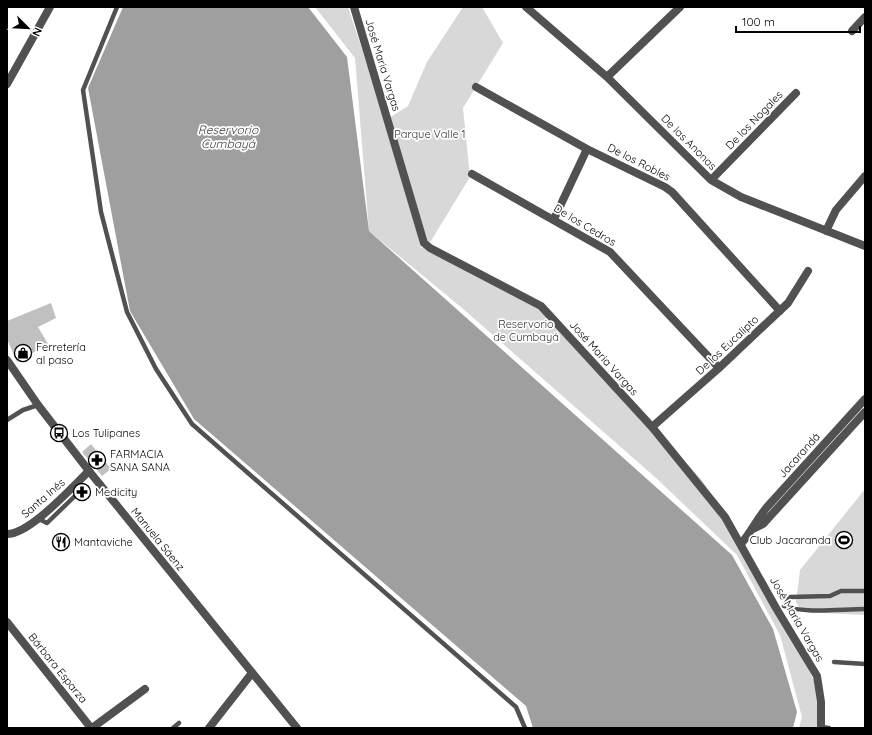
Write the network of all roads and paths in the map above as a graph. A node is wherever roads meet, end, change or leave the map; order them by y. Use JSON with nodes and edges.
{"nodes":[{"id":1,"x":50,"y":7,"type":"edge"},
{"id":2,"x":117,"y":7,"type":"edge"},
{"id":3,"x":354,"y":7,"type":"edge"},
{"id":4,"x":526,"y":7,"type":"edge"},
{"id":5,"x":680,"y":7,"type":"edge"},
{"id":6,"x":865,"y":17,"type":"edge"},
{"id":7,"x":852,"y":31,"type":"dead end"},
{"id":8,"x":608,"y":77,"type":"junction"},
{"id":9,"x":7,"y":84,"type":"edge"},
{"id":10,"x":476,"y":87,"type":"dead end"},
{"id":11,"x":796,"y":93,"type":"dead end"},
{"id":12,"x":588,"y":149,"type":"junction"},
{"id":13,"x":472,"y":174,"type":"dead end"},
{"id":14,"x":865,"y":176,"type":"edge"},
{"id":15,"x":711,"y":180,"type":"junction"},
{"id":16,"x":554,"y":219,"type":"junction"},
{"id":17,"x":826,"y":231,"type":"junction"},
{"id":18,"x":865,"y":246,"type":"edge"},
{"id":19,"x":808,"y":271,"type":"dead end"},
{"id":20,"x":780,"y":311,"type":"junction"},
{"id":21,"x":7,"y":360,"type":"edge"},
{"id":22,"x":719,"y":368,"type":"junction"},
{"id":23,"x":865,"y":399,"type":"edge"},
{"id":24,"x":38,"y":405,"type":"junction"},
{"id":25,"x":865,"y":412,"type":"edge"},
{"id":26,"x":7,"y":420,"type":"edge"},
{"id":27,"x":652,"y":427,"type":"junction"},
{"id":28,"x":826,"y":441,"type":"junction"},
{"id":29,"x":833,"y":447,"type":"junction"},
{"id":30,"x":89,"y":471,"type":"junction"},
{"id":31,"x":753,"y":529,"type":"junction"},
{"id":32,"x":7,"y":534,"type":"edge"},
{"id":33,"x":741,"y":544,"type":"junction"},
{"id":34,"x":865,"y":591,"type":"edge"},
{"id":35,"x":780,"y":607,"type":"junction"},
{"id":36,"x":865,"y":609,"type":"edge"},
{"id":37,"x":7,"y":622,"type":"edge"},
{"id":38,"x":834,"y":662,"type":"dead end"},
{"id":39,"x":865,"y":664,"type":"edge"},
{"id":40,"x":252,"y":673,"type":"junction"},
{"id":41,"x":145,"y":688,"type":"dead end"},
{"id":42,"x":179,"y":723,"type":"dead end"},
{"id":43,"x":92,"y":728,"type":"edge"},
{"id":44,"x":173,"y":728,"type":"edge"},
{"id":45,"x":209,"y":728,"type":"edge"},
{"id":46,"x":297,"y":728,"type":"edge"},
{"id":47,"x":525,"y":728,"type":"edge"},
{"id":48,"x":824,"y":728,"type":"edge"}],
"edges":[{"from":1,"to":9,"type":"street"},
{"from":2,"to":47,"type":"lane"},
{"from":3,"to":27,"type":"street","name":"José Maria Vargas"},
{"from":4,"to":8,"type":"street","name":"De las Anonas"},
{"from":5,"to":8,"type":"street"},
{"from":6,"to":7,"type":"street"},
{"from":8,"to":15,"type":"street","name":"De las Anonas"},
{"from":10,"to":12,"type":"street","name":"De los Robles"},
{"from":11,"to":15,"type":"street","name":"De los Nogales"},
{"from":12,"to":16,"type":"street"},
{"from":12,"to":20,"type":"street","name":"De los Robles"},
{"from":13,"to":16,"type":"street","name":"De los Cedros"},
{"from":14,"to":17,"type":"street"},
{"from":15,"to":17,"type":"street","name":"De las Anonas"},
{"from":16,"to":22,"type":"street","name":"De los Cedros"},
{"from":17,"to":18,"type":"street","name":"De las Anonas"},
{"from":19,"to":20,"type":"street","name":"De los Eucalipto"},
{"from":20,"to":22,"type":"street","name":"De los Eucalipto"},
{"from":21,"to":24,"type":"street","name":"Manuela Sáenz"},
{"from":22,"to":27,"type":"street","name":"De los Eucalipto"},
{"from":23,"to":28,"type":"street","name":"Jacarandá"},
{"from":24,"to":26,"type":"lane"},
{"from":24,"to":30,"type":"street","name":"Manuela Sáenz"},
{"from":25,"to":29,"type":"street","name":"Jacarandá"},
{"from":27,"to":33,"type":"street","name":"José Maria Vargas"},
{"from":28,"to":29,"type":"street"},
{"from":28,"to":31,"type":"street","name":"Jacarandá"},
{"from":29,"to":31,"type":"street","name":"Jacarandá"},
{"from":30,"to":32,"type":"street","name":"Santa Inés"},
{"from":30,"to":40,"type":"street","name":"Manuela Sáenz"},
{"from":31,"to":33,"type":"street","name":"Jacarandá"},
{"from":33,"to":35,"type":"street","name":"José Maria Vargas"},
{"from":34,"to":35,"type":"lane"},
{"from":35,"to":36,"type":"lane"},
{"from":35,"to":48,"type":"street","name":"José Maria Vargas"},
{"from":37,"to":43,"type":"street","name":"Bárbara Esparza"},
{"from":38,"to":39,"type":"lane"},
{"from":40,"to":45,"type":"street"},
{"from":40,"to":46,"type":"street","name":"Manuela Sáenz"},
{"from":41,"to":43,"type":"street"},
{"from":42,"to":44,"type":"lane"}]}
